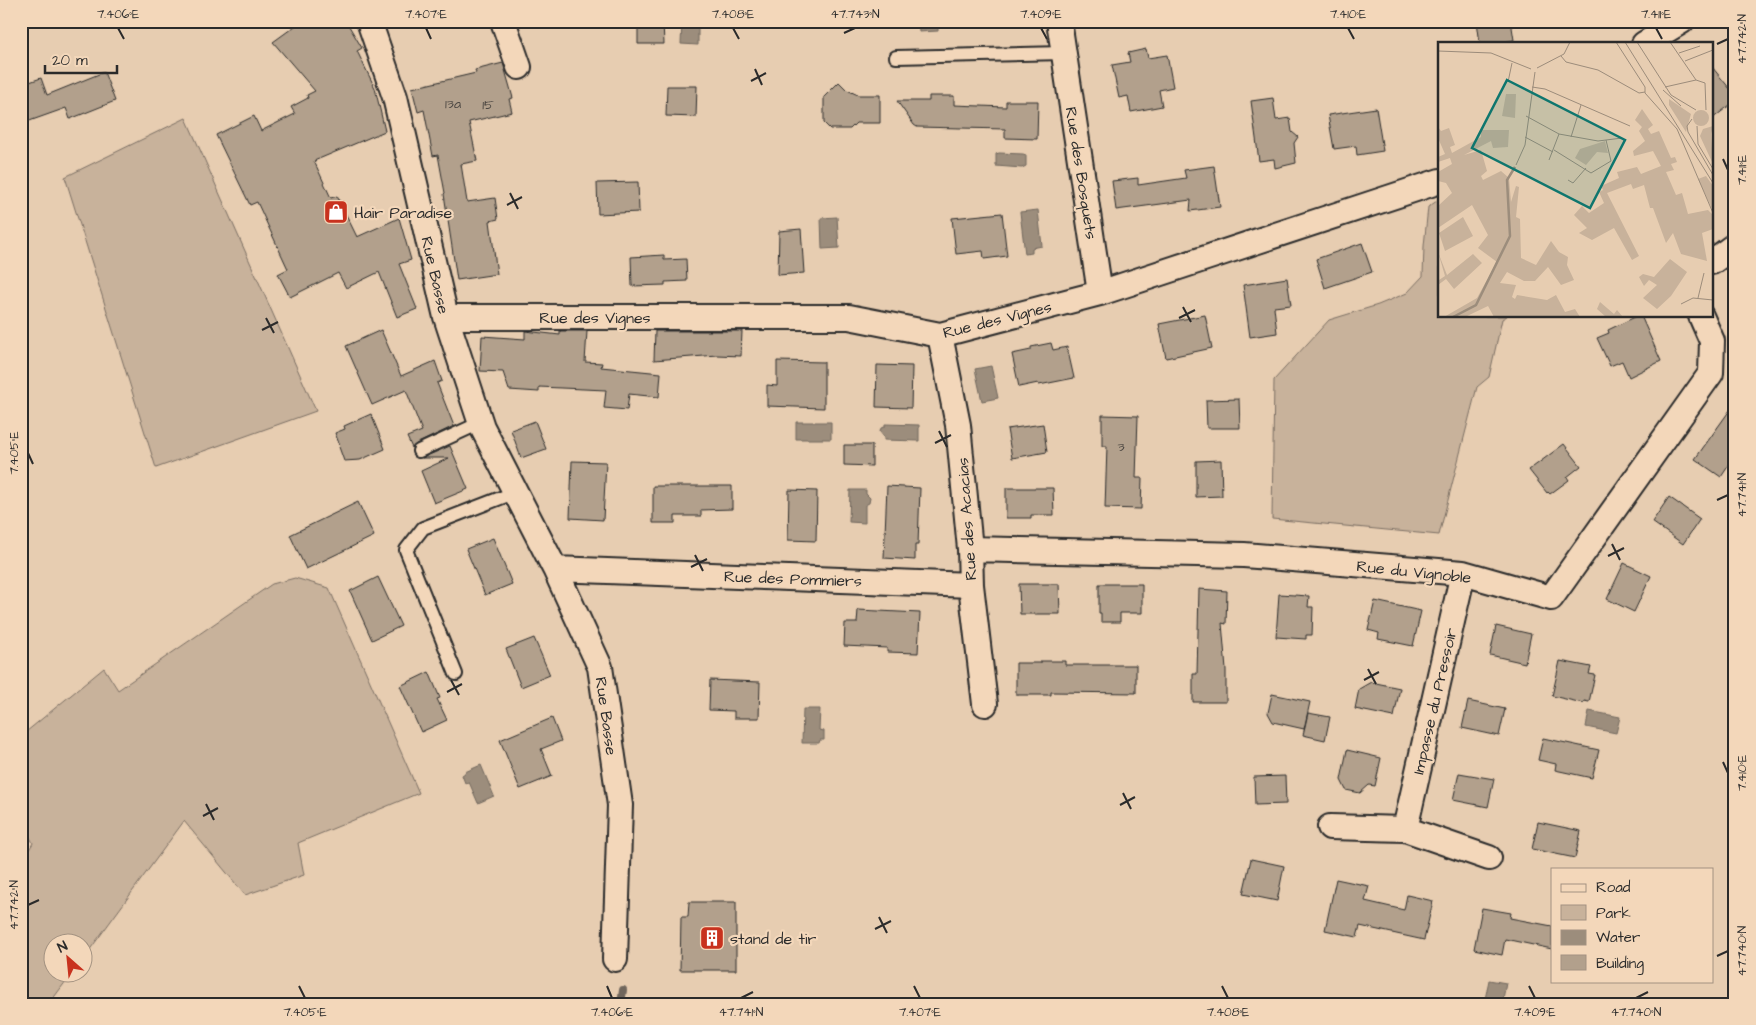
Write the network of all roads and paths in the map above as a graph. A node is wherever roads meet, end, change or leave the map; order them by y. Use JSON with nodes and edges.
{"nodes":[{"id":1,"x":369,"y":21,"type":"edge"},
{"id":2,"x":503,"y":21,"type":"edge"},
{"id":3,"x":1058,"y":21,"type":"edge"},
{"id":4,"x":1682,"y":21,"type":"edge"},
{"id":5,"x":1647,"y":42,"type":"edge"},
{"id":6,"x":1064,"y":53,"type":"junction"},
{"id":7,"x":896,"y":57,"type":"dead end"},
{"id":8,"x":519,"y":67,"type":"dead end"},
{"id":9,"x":1438,"y":182,"type":"edge"},
{"id":10,"x":1735,"y":246,"type":"edge"},
{"id":11,"x":1714,"y":261,"type":"edge"},
{"id":12,"x":1100,"y":293,"type":"junction"},
{"id":13,"x":446,"y":317,"type":"junction"},
{"id":14,"x":1702,"y":318,"type":"edge"},
{"id":15,"x":940,"y":335,"type":"junction"},
{"id":16,"x":480,"y":423,"type":"junction"},
{"id":17,"x":419,"y":451,"type":"dead end"},
{"id":18,"x":516,"y":492,"type":"junction"},
{"id":19,"x":970,"y":549,"type":"junction"},
{"id":20,"x":556,"y":569,"type":"junction"},
{"id":21,"x":1463,"y":573,"type":"junction"},
{"id":22,"x":971,"y":585,"type":"junction"},
{"id":23,"x":456,"y":674,"type":"dead end"},
{"id":24,"x":985,"y":704,"type":"dead end"},
{"id":25,"x":1330,"y":827,"type":"dead end"},
{"id":26,"x":1405,"y":829,"type":"junction"},
{"id":27,"x":1489,"y":858,"type":"dead end"},
{"id":28,"x":615,"y":959,"type":"dead end"}],
"edges":[{"from":1,"to":13,"type":"street","name":"Rue Basse"},
{"from":2,"to":8,"type":"street"},
{"from":3,"to":6,"type":"street","name":"Rue des Bosquets"},
{"from":4,"to":5,"type":"street"},
{"from":6,"to":7,"type":"lane"},
{"from":6,"to":12,"type":"street","name":"Rue des Bosquets"},
{"from":9,"to":12,"type":"street","name":"Rue des Vignes"},
{"from":10,"to":11,"type":"street"},
{"from":12,"to":15,"type":"street","name":"Rue des Vignes"},
{"from":13,"to":15,"type":"street","name":"Rue des Vignes"},
{"from":13,"to":16,"type":"street","name":"Rue Basse"},
{"from":14,"to":21,"type":"street","name":"Rue du Vignoble"},
{"from":15,"to":19,"type":"street","name":"Rue des Acacias"},
{"from":16,"to":17,"type":"lane"},
{"from":16,"to":18,"type":"street","name":"Rue Basse"},
{"from":18,"to":20,"type":"street","name":"Rue Basse"},
{"from":18,"to":23,"type":"lane"},
{"from":19,"to":21,"type":"street","name":"Rue du Vignoble"},
{"from":19,"to":22,"type":"street","name":"Rue des Acacias"},
{"from":20,"to":22,"type":"street","name":"Rue des Pommiers"},
{"from":20,"to":28,"type":"street","name":"Rue Basse"},
{"from":21,"to":26,"type":"street","name":"Impasse du Pressoir"},
{"from":22,"to":24,"type":"street","name":"Rue des Acacias"},
{"from":25,"to":26,"type":"street"},
{"from":26,"to":27,"type":"street"}]}
